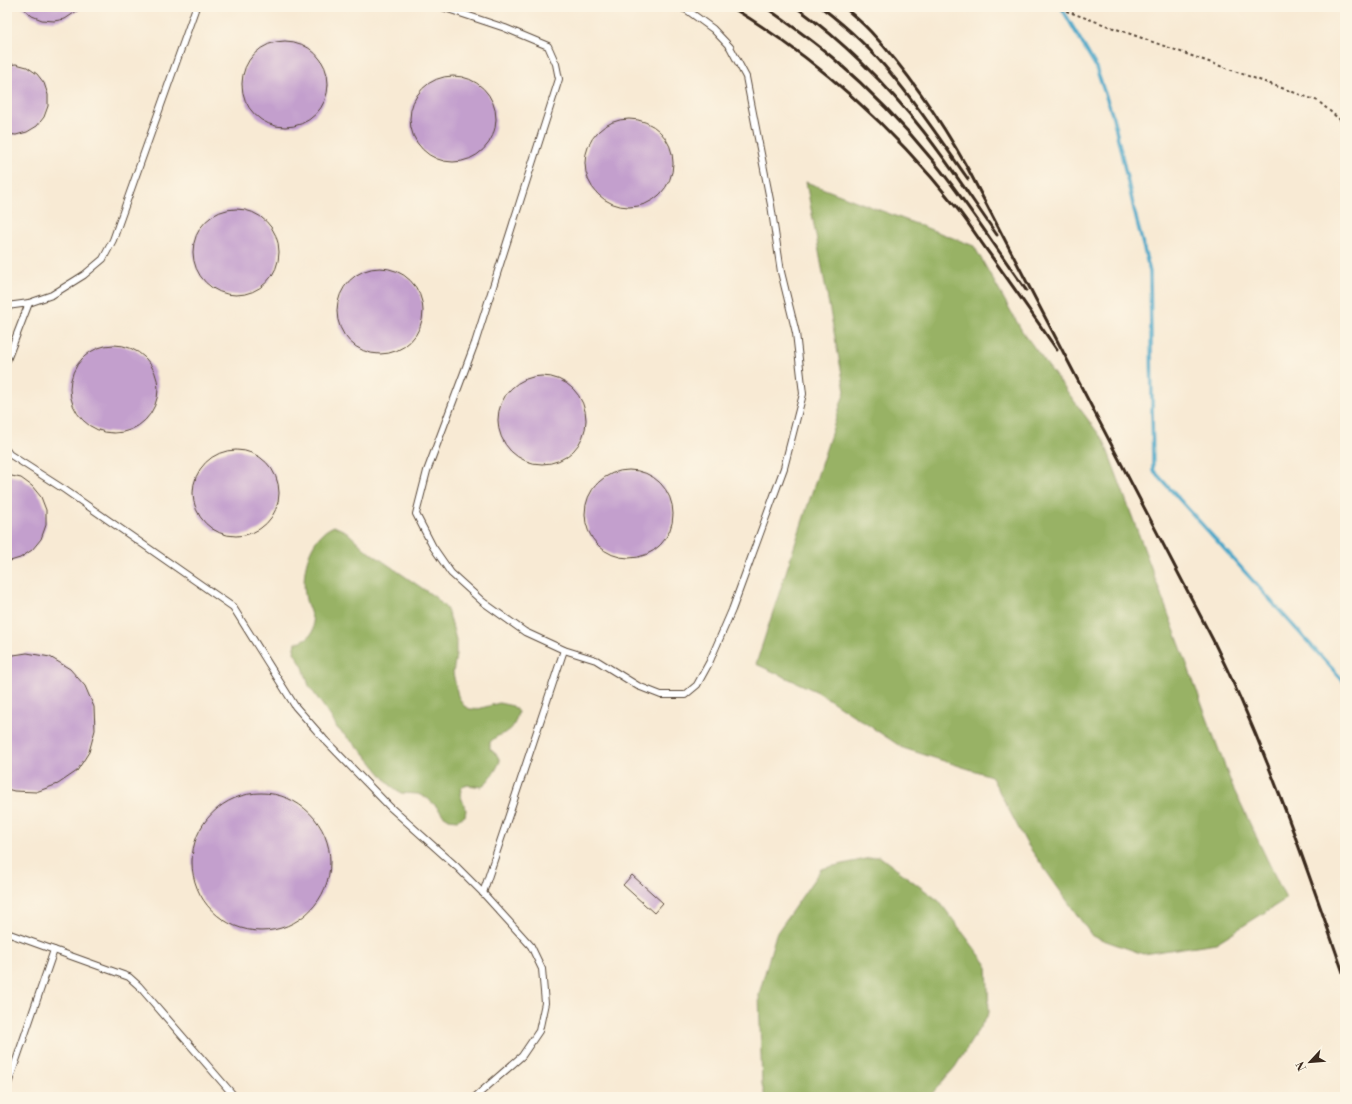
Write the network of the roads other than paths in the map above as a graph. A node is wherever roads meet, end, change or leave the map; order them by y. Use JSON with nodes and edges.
{"nodes":[{"id":1,"x":196,"y":7,"type":"edge"},
{"id":2,"x":442,"y":7,"type":"edge"},
{"id":3,"x":679,"y":7,"type":"edge"},
{"id":4,"x":29,"y":303,"type":"junction"},
{"id":5,"x":7,"y":306,"type":"edge"},
{"id":6,"x":7,"y":360,"type":"edge"},
{"id":7,"x":7,"y":451,"type":"edge"},
{"id":8,"x":564,"y":650,"type":"junction"},
{"id":9,"x":483,"y":893,"type":"junction"},
{"id":10,"x":7,"y":933,"type":"edge"},
{"id":11,"x":54,"y":950,"type":"junction"},
{"id":12,"x":7,"y":1086,"type":"edge"},
{"id":13,"x":235,"y":1097,"type":"edge"},
{"id":14,"x":475,"y":1097,"type":"edge"}],
"edges":[{"from":1,"to":4,"type":"lane"},
{"from":2,"to":8,"type":"lane"},
{"from":3,"to":8,"type":"lane"},
{"from":4,"to":5,"type":"lane"},
{"from":4,"to":6,"type":"lane"},
{"from":7,"to":9,"type":"lane"},
{"from":8,"to":9,"type":"lane"},
{"from":9,"to":14,"type":"lane"},
{"from":10,"to":11,"type":"lane"},
{"from":11,"to":12,"type":"lane"},
{"from":11,"to":13,"type":"lane"}]}
